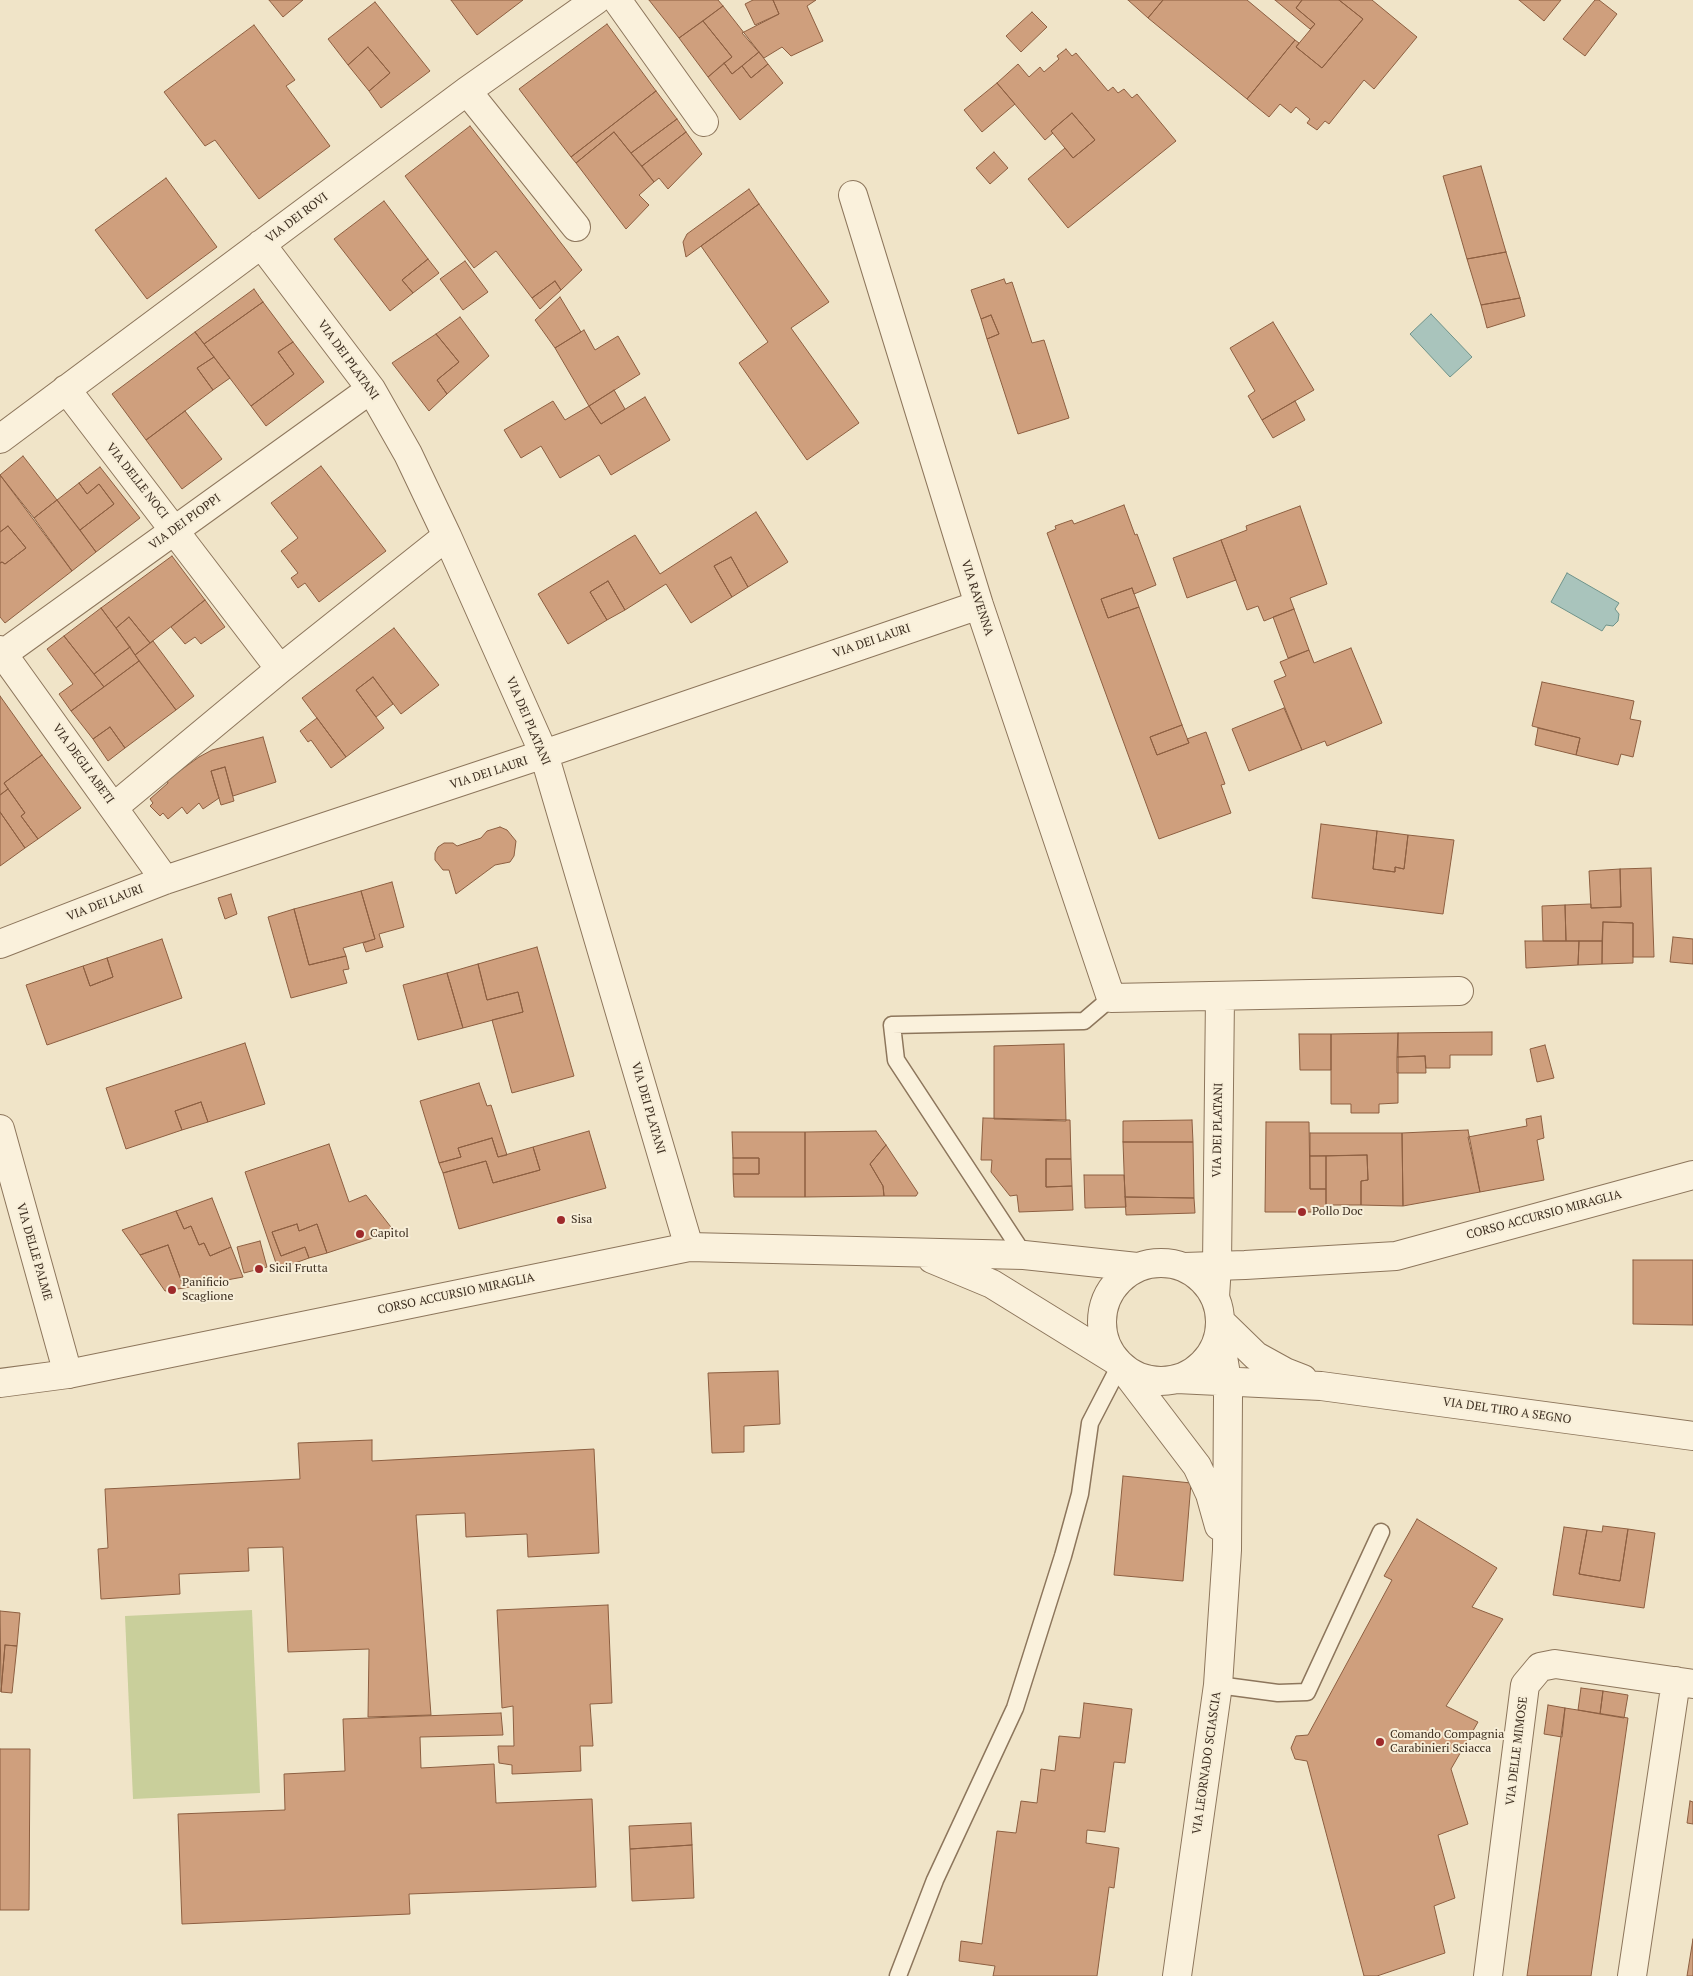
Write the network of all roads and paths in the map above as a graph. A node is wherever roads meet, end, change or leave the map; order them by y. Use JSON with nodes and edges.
{"nodes":[{"id":1,"x":596,"y":0,"type":"edge"},
{"id":2,"x":617,"y":0,"type":"edge"},
{"id":3,"x":468,"y":91,"type":"junction"},
{"id":4,"x":704,"y":122,"type":"dead end"},
{"id":5,"x":853,"y":195,"type":"dead end"},
{"id":6,"x":576,"y":227,"type":"dead end"},
{"id":7,"x":261,"y":244,"type":"junction"},
{"id":8,"x":66,"y":389,"type":"junction"},
{"id":9,"x":371,"y":389,"type":"junction"},
{"id":10,"x":0,"y":439,"type":"edge"},
{"id":11,"x":174,"y":530,"type":"junction"},
{"id":12,"x":447,"y":536,"type":"junction"},
{"id":13,"x":979,"y":604,"type":"junction"},
{"id":14,"x":1,"y":653,"type":"edge"},
{"id":15,"x":280,"y":669,"type":"junction"},
{"id":16,"x":544,"y":754,"type":"junction"},
{"id":17,"x":114,"y":807,"type":"junction"},
{"id":18,"x":165,"y":880,"type":"junction"},
{"id":19,"x":0,"y":944,"type":"edge"},
{"id":20,"x":1459,"y":991,"type":"dead end"},
{"id":21,"x":1220,"y":996,"type":"junction"},
{"id":22,"x":1111,"y":998,"type":"junction"},
{"id":23,"x":0,"y":1130,"type":"edge"},
{"id":24,"x":1693,"y":1175,"type":"edge"},
{"id":25,"x":689,"y":1247,"type":"junction"},
{"id":26,"x":916,"y":1253,"type":"junction"},
{"id":27,"x":1024,"y":1255,"type":"junction"},
{"id":28,"x":1217,"y":1265,"type":"junction"},
{"id":29,"x":1136,"y":1267,"type":"junction"},
{"id":30,"x":1184,"y":1267,"type":"junction"},
{"id":31,"x":1218,"y":1318,"type":"junction"},
{"id":32,"x":1120,"y":1365,"type":"junction"},
{"id":33,"x":68,"y":1374,"type":"junction"},
{"id":34,"x":1177,"y":1379,"type":"junction"},
{"id":35,"x":1228,"y":1380,"type":"junction"},
{"id":36,"x":0,"y":1383,"type":"edge"},
{"id":37,"x":1320,"y":1386,"type":"junction"},
{"id":38,"x":1693,"y":1436,"type":"edge"},
{"id":39,"x":1381,"y":1532,"type":"dead end"},
{"id":40,"x":1227,"y":1550,"type":"junction"},
{"id":41,"x":1684,"y":1682,"type":"edge"},
{"id":42,"x":1218,"y":1685,"type":"junction"},
{"id":43,"x":898,"y":1976,"type":"edge"},
{"id":44,"x":1177,"y":1976,"type":"edge"},
{"id":45,"x":1488,"y":1976,"type":"edge"},
{"id":46,"x":1632,"y":1976,"type":"edge"}],
"edges":[{"from":1,"to":3,"type":"street","name":"VIA DEI ROVI"},
{"from":2,"to":4,"type":"street"},
{"from":3,"to":6,"type":"street"},
{"from":3,"to":7,"type":"street","name":"VIA DEI ROVI"},
{"from":5,"to":13,"type":"street","name":"VIA RAVENNA"},
{"from":7,"to":8,"type":"street","name":"VIA DEI ROVI"},
{"from":7,"to":9,"type":"street","name":"VIA DEI PLATANI"},
{"from":8,"to":10,"type":"street","name":"VIA DEI ROVI"},
{"from":8,"to":11,"type":"street","name":"VIA DELLE NOCI"},
{"from":9,"to":11,"type":"street","name":"VIA DEI PIOPPI"},
{"from":9,"to":12,"type":"street","name":"VIA DEI PLATANI"},
{"from":11,"to":14,"type":"street","name":"VIA DEI PIOPPI"},
{"from":11,"to":15,"type":"street","name":"VIA DELLE NOCI"},
{"from":12,"to":15,"type":"street"},
{"from":12,"to":16,"type":"street","name":"VIA DEI PLATANI"},
{"from":13,"to":16,"type":"street","name":"VIA DEI LAURI"},
{"from":13,"to":22,"type":"street","name":"VIA RAVENNA"},
{"from":14,"to":17,"type":"street","name":"VIA DEGLI ABETI"},
{"from":15,"to":17,"type":"street"},
{"from":16,"to":18,"type":"street","name":"VIA DEI LAURI"},
{"from":16,"to":25,"type":"street","name":"VIA DEI PLATANI"},
{"from":17,"to":18,"type":"street","name":"VIA DEGLI ABETI"},
{"from":18,"to":19,"type":"street","name":"VIA DEI LAURI"},
{"from":20,"to":21,"type":"street"},
{"from":21,"to":22,"type":"street"},
{"from":21,"to":28,"type":"street","name":"VIA DEI PLATANI"},
{"from":22,"to":27,"type":"lane"},
{"from":23,"to":33,"type":"street","name":"VIA DELLE PALME"},
{"from":24,"to":28,"type":"street","name":"CORSO ACCURSIO MIRAGLIA"},
{"from":25,"to":26,"type":"street","name":"CORSO ACCURSIO MIRAGLIA"},
{"from":25,"to":33,"type":"street","name":"CORSO ACCURSIO MIRAGLIA"},
{"from":26,"to":27,"type":"street","name":"CORSO ACCURSIO MIRAGLIA"},
{"from":26,"to":32,"type":"street"},
{"from":27,"to":29,"type":"street","name":"CORSO ACCURSIO MIRAGLIA"},
{"from":28,"to":30,"type":"street","name":"CORSO ACCURSIO MIRAGLIA"},
{"from":28,"to":31,"type":"street","name":"VIA DEI PLATANI"},
{"from":29,"to":30,"type":"street"},
{"from":29,"to":32,"type":"street"},
{"from":30,"to":31,"type":"street"},
{"from":31,"to":34,"type":"street"},
{"from":31,"to":35,"type":"street","name":"VIA LEORNADO SCIASCIA"},
{"from":31,"to":37,"type":"street"},
{"from":32,"to":34,"type":"street"},
{"from":32,"to":40,"type":"street"},
{"from":32,"to":43,"type":"lane"},
{"from":33,"to":36,"type":"street","name":"CORSO ACCURSIO MIRAGLIA"},
{"from":34,"to":35,"type":"street"},
{"from":35,"to":37,"type":"street"},
{"from":35,"to":40,"type":"street","name":"VIA LEORNADO SCIASCIA"},
{"from":37,"to":38,"type":"street","name":"VIA DEL TIRO A SEGNO"},
{"from":39,"to":42,"type":"lane"},
{"from":40,"to":42,"type":"street","name":"VIA LEORNADO SCIASCIA"},
{"from":41,"to":45,"type":"street","name":"VIA DELLE MIMOSE"},
{"from":41,"to":46,"type":"street","name":"VIA DELLE MIMOSE"},
{"from":42,"to":44,"type":"street","name":"VIA LEORNADO SCIASCIA"}]}
